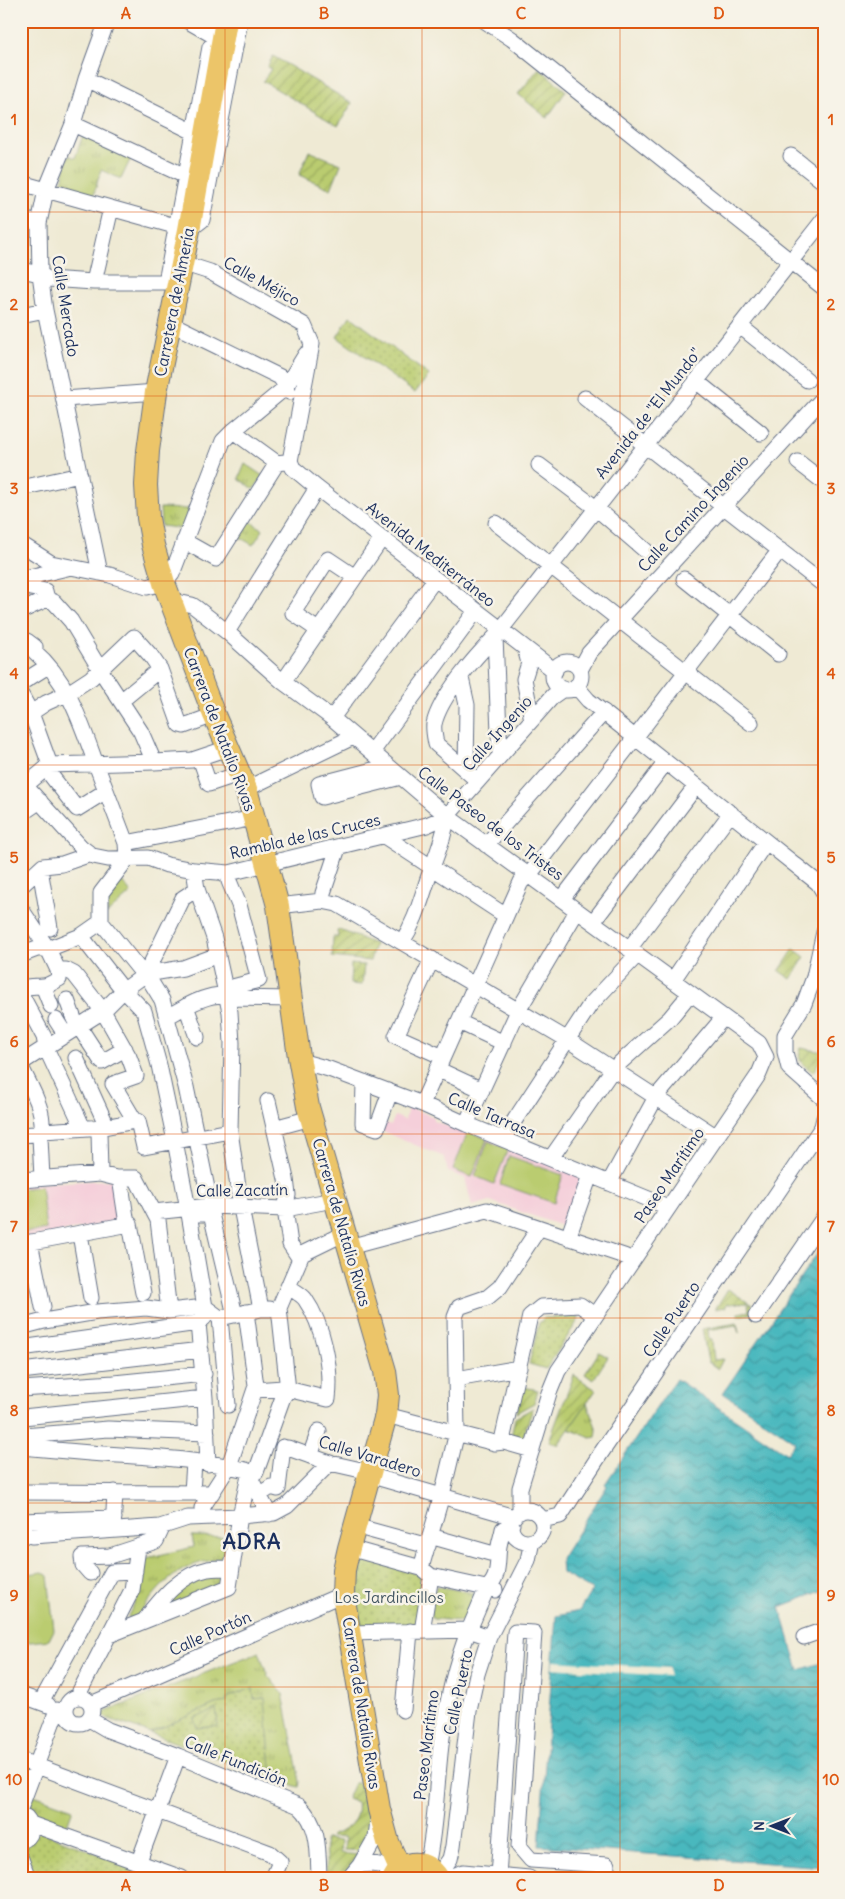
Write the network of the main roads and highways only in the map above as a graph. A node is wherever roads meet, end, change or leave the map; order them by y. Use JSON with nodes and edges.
{"nodes":[{"id":1,"x":219,"y":30,"type":"edge"},
{"id":2,"x":168,"y":592,"type":"joint"},
{"id":3,"x":440,"y":1871,"type":"edge"},
{"id":4,"x":396,"y":1874,"type":"edge"}],
"edges":[{"from":1,"to":2,"type":"highway","name":"Carretera de Almería"},
{"from":2,"to":4,"type":"highway","name":"Carrera de Natalio Rivas"},
{"from":3,"to":4,"type":"highway"}]}
